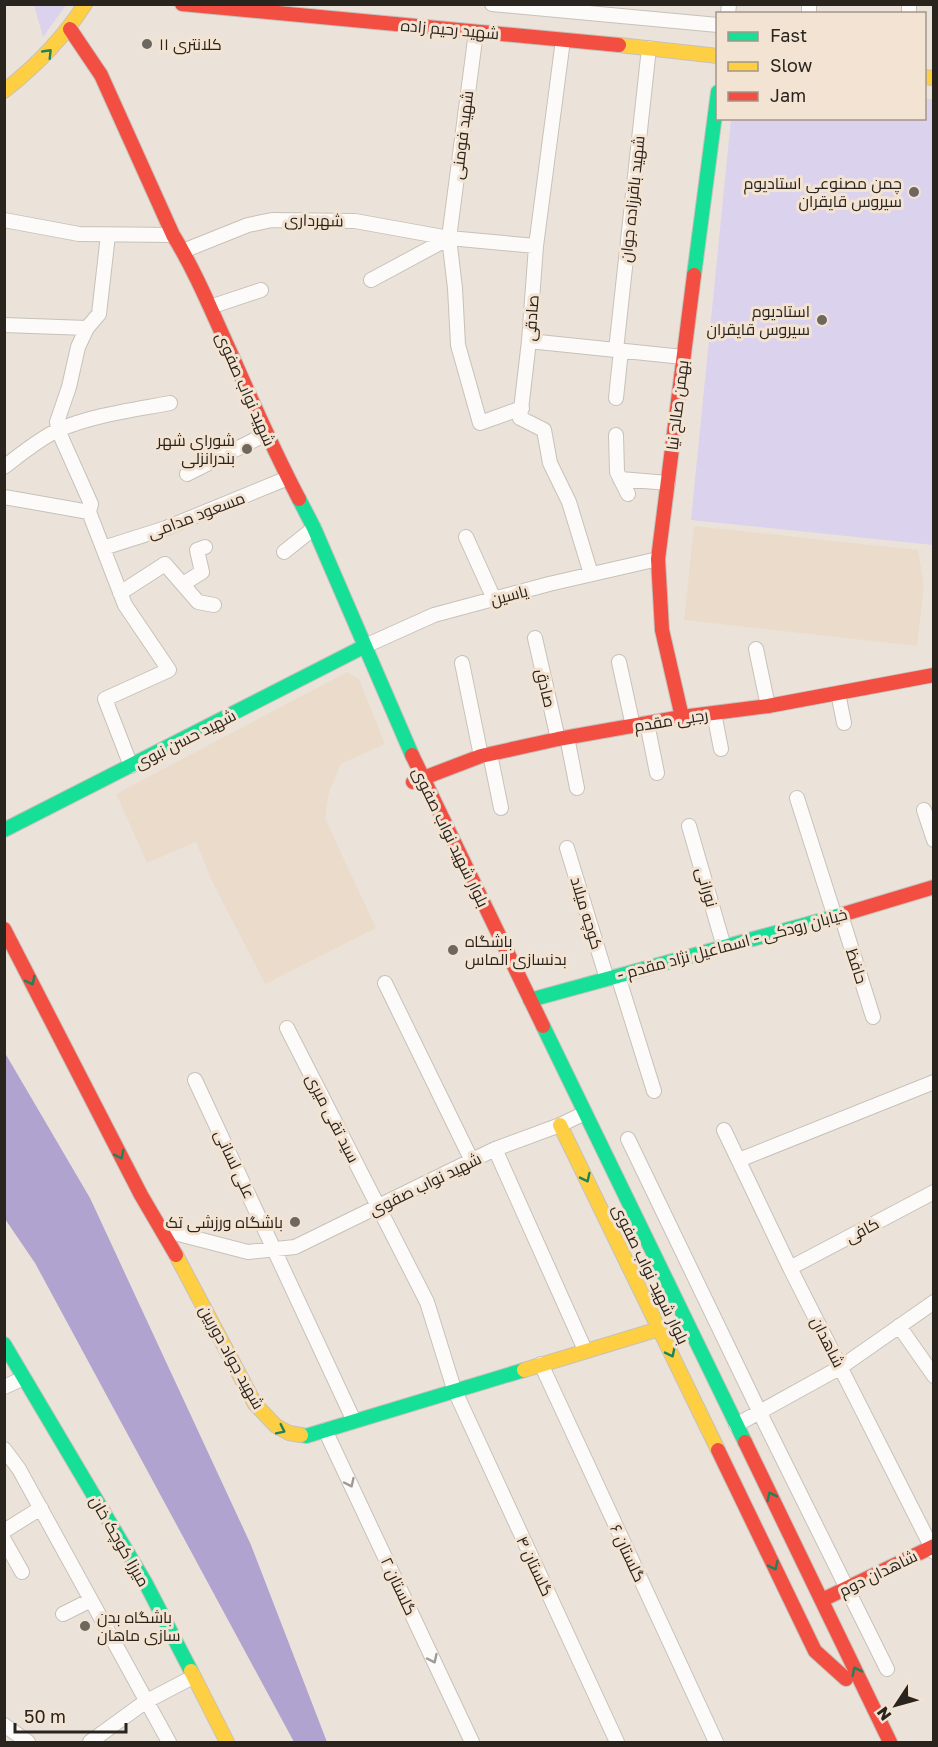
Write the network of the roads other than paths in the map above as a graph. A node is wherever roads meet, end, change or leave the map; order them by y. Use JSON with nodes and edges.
{"nodes":[{"id":1,"x":85,"y":4,"type":"edge"},
{"id":2,"x":182,"y":4,"type":"edge"},
{"id":3,"x":492,"y":4,"type":"edge"},
{"id":4,"x":510,"y":5,"type":"edge"},
{"id":5,"x":604,"y":9,"type":"edge"},
{"id":6,"x":716,"y":25,"type":"edge"},
{"id":7,"x":70,"y":29,"type":"junction"},
{"id":8,"x":476,"y":32,"type":"junction"},
{"id":9,"x":563,"y":40,"type":"junction"},
{"id":10,"x":648,"y":48,"type":"junction"},
{"id":11,"x":716,"y":56,"type":"edge"},
{"id":12,"x":5,"y":90,"type":"edge"},
{"id":13,"x":716,"y":100,"type":"edge"},
{"id":14,"x":4,"y":220,"type":"edge"},
{"id":15,"x":108,"y":235,"type":"junction"},
{"id":16,"x":173,"y":235,"type":"junction"},
{"id":17,"x":449,"y":238,"type":"junction"},
{"id":18,"x":536,"y":246,"type":"junction"},
{"id":19,"x":183,"y":251,"type":"junction"},
{"id":20,"x":371,"y":280,"type":"dead end"},
{"id":21,"x":261,"y":290,"type":"dead end"},
{"id":22,"x":210,"y":307,"type":"junction"},
{"id":23,"x":4,"y":325,"type":"edge"},
{"id":24,"x":87,"y":328,"type":"junction"},
{"id":25,"x":529,"y":341,"type":"junction"},
{"id":26,"x":619,"y":350,"type":"junction"},
{"id":27,"x":683,"y":357,"type":"junction"},
{"id":28,"x":616,"y":398,"type":"dead end"},
{"id":29,"x":170,"y":403,"type":"dead end"},
{"id":30,"x":522,"y":408,"type":"junction"},
{"id":31,"x":58,"y":430,"type":"junction"},
{"id":32,"x":266,"y":434,"type":"junction"},
{"id":33,"x":616,"y":435,"type":"dead end"},
{"id":34,"x":4,"y":467,"type":"edge"},
{"id":35,"x":187,"y":474,"type":"dead end"},
{"id":36,"x":288,"y":478,"type":"junction"},
{"id":37,"x":620,"y":479,"type":"junction"},
{"id":38,"x":668,"y":483,"type":"junction"},
{"id":39,"x":628,"y":494,"type":"dead end"},
{"id":40,"x":4,"y":497,"type":"edge"},
{"id":41,"x":89,"y":512,"type":"junction"},
{"id":42,"x":314,"y":528,"type":"junction"},
{"id":43,"x":466,"y":537,"type":"dead end"},
{"id":44,"x":205,"y":547,"type":"dead end"},
{"id":45,"x":103,"y":549,"type":"junction"},
{"id":46,"x":284,"y":552,"type":"dead end"},
{"id":47,"x":658,"y":559,"type":"junction"},
{"id":48,"x":591,"y":574,"type":"junction"},
{"id":49,"x":183,"y":584,"type":"junction"},
{"id":50,"x":120,"y":593,"type":"junction"},
{"id":51,"x":494,"y":599,"type":"junction"},
{"id":52,"x":214,"y":605,"type":"dead end"},
{"id":53,"x":535,"y":638,"type":"dead end"},
{"id":54,"x":365,"y":646,"type":"junction"},
{"id":55,"x":756,"y":649,"type":"dead end"},
{"id":56,"x":619,"y":662,"type":"dead end"},
{"id":57,"x":462,"y":663,"type":"dead end"},
{"id":58,"x":933,"y":675,"type":"edge"},
{"id":59,"x":838,"y":693,"type":"junction"},
{"id":60,"x":768,"y":706,"type":"junction"},
{"id":61,"x":714,"y":713,"type":"junction"},
{"id":62,"x":682,"y":717,"type":"junction"},
{"id":63,"x":647,"y":723,"type":"junction"},
{"id":64,"x":844,"y":723,"type":"dead end"},
{"id":65,"x":633,"y":726,"type":"junction"},
{"id":66,"x":562,"y":738,"type":"junction"},
{"id":67,"x":721,"y":749,"type":"dead end"},
{"id":68,"x":411,"y":754,"type":"joint"},
{"id":69,"x":485,"y":755,"type":"junction"},
{"id":70,"x":131,"y":766,"type":"junction"},
{"id":71,"x":657,"y":773,"type":"dead end"},
{"id":72,"x":418,"y":780,"type":"junction"},
{"id":73,"x":577,"y":788,"type":"dead end"},
{"id":74,"x":797,"y":798,"type":"dead end"},
{"id":75,"x":501,"y":808,"type":"dead end"},
{"id":76,"x":924,"y":810,"type":"dead end"},
{"id":77,"x":689,"y":826,"type":"dead end"},
{"id":78,"x":4,"y":830,"type":"edge"},
{"id":79,"x":933,"y":840,"type":"edge"},
{"id":80,"x":567,"y":848,"type":"dead end"},
{"id":81,"x":933,"y":887,"type":"edge"},
{"id":82,"x":838,"y":916,"type":"junction"},
{"id":83,"x":4,"y":929,"type":"edge"},
{"id":84,"x":724,"y":947,"type":"junction"},
{"id":85,"x":612,"y":977,"type":"junction"},
{"id":86,"x":385,"y":983,"type":"dead end"},
{"id":87,"x":530,"y":1000,"type":"junction"},
{"id":88,"x":873,"y":1017,"type":"dead end"},
{"id":89,"x":287,"y":1028,"type":"dead end"},
{"id":90,"x":195,"y":1080,"type":"dead end"},
{"id":91,"x":933,"y":1082,"type":"edge"},
{"id":92,"x":654,"y":1091,"type":"dead end"},
{"id":93,"x":580,"y":1115,"type":"junction"},
{"id":94,"x":560,"y":1125,"type":"junction"},
{"id":95,"x":724,"y":1130,"type":"dead end"},
{"id":96,"x":628,"y":1139,"type":"dead end"},
{"id":97,"x":495,"y":1149,"type":"junction"},
{"id":98,"x":739,"y":1160,"type":"junction"},
{"id":99,"x":472,"y":1161,"type":"junction"},
{"id":100,"x":933,"y":1192,"type":"edge"},
{"id":101,"x":379,"y":1208,"type":"junction"},
{"id":102,"x":163,"y":1230,"type":"junction"},
{"id":103,"x":275,"y":1248,"type":"junction"},
{"id":104,"x":790,"y":1268,"type":"junction"},
{"id":105,"x":933,"y":1302,"type":"edge"},
{"id":106,"x":899,"y":1326,"type":"junction"},
{"id":107,"x":659,"y":1329,"type":"junction"},
{"id":108,"x":4,"y":1344,"type":"edge"},
{"id":109,"x":585,"y":1350,"type":"junction"},
{"id":110,"x":541,"y":1364,"type":"junction"},
{"id":111,"x":841,"y":1367,"type":"junction"},
{"id":112,"x":933,"y":1376,"type":"edge"},
{"id":113,"x":24,"y":1378,"type":"junction"},
{"id":114,"x":4,"y":1387,"type":"edge"},
{"id":115,"x":454,"y":1389,"type":"junction"},
{"id":116,"x":759,"y":1413,"type":"junction"},
{"id":117,"x":354,"y":1421,"type":"junction"},
{"id":118,"x":736,"y":1425,"type":"junction"},
{"id":119,"x":325,"y":1430,"type":"junction"},
{"id":120,"x":4,"y":1449,"type":"edge"},
{"id":121,"x":41,"y":1509,"type":"junction"},
{"id":122,"x":4,"y":1531,"type":"edge"},
{"id":123,"x":4,"y":1540,"type":"edge"},
{"id":124,"x":933,"y":1549,"type":"edge"},
{"id":125,"x":22,"y":1572,"type":"dead end"},
{"id":126,"x":847,"y":1588,"type":"junction"},
{"id":127,"x":91,"y":1600,"type":"junction"},
{"id":128,"x":822,"y":1600,"type":"junction"},
{"id":129,"x":63,"y":1614,"type":"dead end"},
{"id":130,"x":887,"y":1669,"type":"dead end"},
{"id":131,"x":193,"y":1677,"type":"junction"},
{"id":132,"x":846,"y":1679,"type":"junction"},
{"id":133,"x":145,"y":1702,"type":"junction"},
{"id":134,"x":4,"y":1725,"type":"edge"},
{"id":135,"x":28,"y":1743,"type":"edge"},
{"id":136,"x":90,"y":1743,"type":"edge"},
{"id":137,"x":169,"y":1743,"type":"edge"},
{"id":138,"x":227,"y":1743,"type":"edge"},
{"id":139,"x":472,"y":1743,"type":"edge"},
{"id":140,"x":617,"y":1743,"type":"edge"},
{"id":141,"x":716,"y":1743,"type":"edge"},
{"id":142,"x":877,"y":1743,"type":"edge"},
{"id":143,"x":890,"y":1743,"type":"edge"}],
"edges":[{"from":1,"to":7,"type":"main road"},
{"from":2,"to":8,"type":"main road","name":"شهید رحیم زاده"},
{"from":3,"to":4,"type":"street"},
{"from":4,"to":5,"type":"street"},
{"from":5,"to":6,"type":"street"},
{"from":12,"to":7,"type":"main road","one_way":true},
{"from":7,"to":16,"type":"main road","name":"شهید نواب صفوی"},
{"from":8,"to":9,"type":"main road","name":"شهید رحیم زاده"},
{"from":8,"to":17,"type":"street","name":"شهید فومنی"},
{"from":9,"to":10,"type":"main road","name":"شهید رحیم زاده"},
{"from":9,"to":18,"type":"street","name":"صادقی"},
{"from":10,"to":11,"type":"main road","name":"شهید رحیم زاده"},
{"from":10,"to":26,"type":"street","name":"شهید باقرزاده جوان"},
{"from":13,"to":27,"type":"main road","name":"بهمن صالح نیا"},
{"from":14,"to":15,"type":"street"},
{"from":15,"to":16,"type":"street"},
{"from":15,"to":24,"type":"street"},
{"from":16,"to":19,"type":"main road","name":"شهید نواب صفوی"},
{"from":17,"to":18,"type":"street","name":"شهرداری"},
{"from":17,"to":19,"type":"street","name":"شهرداری"},
{"from":17,"to":20,"type":"street"},
{"from":17,"to":30,"type":"street","name":"شهید فومنی"},
{"from":18,"to":25,"type":"street","name":"صادقی"},
{"from":19,"to":22,"type":"main road","name":"شهید نواب صفوی"},
{"from":21,"to":22,"type":"street"},
{"from":22,"to":32,"type":"main road","name":"شهید نواب صفوی"},
{"from":23,"to":24,"type":"street"},
{"from":24,"to":31,"type":"street"},
{"from":25,"to":26,"type":"street"},
{"from":25,"to":30,"type":"street","name":"صادقی"},
{"from":26,"to":27,"type":"street"},
{"from":26,"to":28,"type":"street","name":"شهید باقرزاده جوان"},
{"from":27,"to":38,"type":"main road","name":"بهمن صالح نیا"},
{"from":29,"to":31,"type":"street"},
{"from":30,"to":48,"type":"street"},
{"from":31,"to":34,"type":"street"},
{"from":31,"to":41,"type":"street"},
{"from":32,"to":35,"type":"street"},
{"from":32,"to":36,"type":"main road","name":"شهید نواب صفوی"},
{"from":33,"to":37,"type":"street"},
{"from":36,"to":42,"type":"main road","name":"شهید نواب صفوی"},
{"from":36,"to":45,"type":"street","name":"مسعود مدامی"},
{"from":37,"to":38,"type":"street"},
{"from":37,"to":39,"type":"street"},
{"from":38,"to":47,"type":"main road","name":"بهمن صالح نیا"},
{"from":40,"to":41,"type":"street"},
{"from":41,"to":45,"type":"street"},
{"from":42,"to":46,"type":"street"},
{"from":42,"to":54,"type":"main road","name":"شهید نواب صفوی"},
{"from":43,"to":51,"type":"street"},
{"from":44,"to":49,"type":"street"},
{"from":45,"to":50,"type":"street"},
{"from":47,"to":48,"type":"street","name":"یاسین"},
{"from":47,"to":62,"type":"main road","name":"بهمن صالح نیا"},
{"from":48,"to":51,"type":"street","name":"یاسین"},
{"from":49,"to":50,"type":"street"},
{"from":49,"to":52,"type":"street"},
{"from":50,"to":70,"type":"street"},
{"from":51,"to":54,"type":"street","name":"یاسین"},
{"from":53,"to":66,"type":"street","name":"صادق"},
{"from":54,"to":68,"type":"main road","name":"شهید نواب صفوی"},
{"from":54,"to":70,"type":"main road","name":"شهید حسن نبوی"},
{"from":55,"to":60,"type":"street"},
{"from":56,"to":65,"type":"street"},
{"from":57,"to":69,"type":"street"},
{"from":58,"to":59,"type":"main road","name":"رجبی مقدم"},
{"from":59,"to":60,"type":"main road","name":"رجبی مقدم"},
{"from":59,"to":64,"type":"street"},
{"from":60,"to":61,"type":"main road","name":"رجبی مقدم"},
{"from":61,"to":62,"type":"main road","name":"رجبی مقدم"},
{"from":61,"to":67,"type":"street"},
{"from":62,"to":63,"type":"main road","name":"رجبی مقدم"},
{"from":63,"to":65,"type":"main road","name":"رجبی مقدم"},
{"from":63,"to":71,"type":"street"},
{"from":65,"to":66,"type":"main road","name":"رجبی مقدم"},
{"from":66,"to":69,"type":"main road","name":"رجبی مقدم"},
{"from":66,"to":73,"type":"street","name":"صادق"},
{"from":68,"to":72,"type":"main road","name":"بلوار شهید نواب صفوی"},
{"from":69,"to":72,"type":"main road","name":"رجبی مقدم"},
{"from":69,"to":75,"type":"street"},
{"from":70,"to":78,"type":"main road","name":"شهید حسن نبوی"},
{"from":72,"to":87,"type":"main road","name":"بلوار شهید نواب صفوی"},
{"from":72,"to":93,"type":"main road","name":"بلوار شهید نواب صفوی"},
{"from":74,"to":82,"type":"street","name":"حافظ"},
{"from":76,"to":79,"type":"street"},
{"from":77,"to":84,"type":"street","name":"نورانی"},
{"from":80,"to":85,"type":"street","name":"کوچه میلاد"},
{"from":81,"to":82,"type":"main road","name":"- خیابان رودکی - اسماعیل نژاد مقدم"},
{"from":82,"to":84,"type":"main road","name":"- خیابان رودکی - اسماعیل نژاد مقدم"},
{"from":82,"to":88,"type":"street","name":"حافظ"},
{"from":83,"to":102,"type":"main road","name":"شهید جواد دوربین","one_way":true},
{"from":84,"to":85,"type":"main road","name":"- خیابان رودکی - اسماعیل نژاد مقدم"},
{"from":85,"to":87,"type":"main road","name":"- خیابان رودکی - اسماعیل نژاد مقدم"},
{"from":85,"to":92,"type":"street","name":"کوچه میلاد"},
{"from":86,"to":99,"type":"street"},
{"from":87,"to":93,"type":"main road","name":"بلوار شهید نواب صفوی"},
{"from":89,"to":101,"type":"street","name":"سید تقی میری"},
{"from":90,"to":103,"type":"street","name":"علی لسانی"},
{"from":91,"to":98,"type":"street"},
{"from":93,"to":94,"type":"street","name":"شهید نواب صفوی"},
{"from":93,"to":118,"type":"main road","name":"بلوار شهید نواب صفوی"},
{"from":93,"to":132,"type":"main road","name":"بلوار شهید نواب صفوی"},
{"from":94,"to":97,"type":"street","name":"شهید نواب صفوی"},
{"from":94,"to":107,"type":"main road","one_way":true},
{"from":95,"to":98,"type":"street","name":"شاهدان"},
{"from":96,"to":116,"type":"street"},
{"from":97,"to":99,"type":"street","name":"شهید نواب صفوی"},
{"from":97,"to":109,"type":"street"},
{"from":98,"to":104,"type":"street","name":"شاهدان"},
{"from":99,"to":101,"type":"street","name":"شهید نواب صفوی"},
{"from":100,"to":104,"type":"street","name":"کافی"},
{"from":101,"to":103,"type":"street","name":"شهید نواب صفوی"},
{"from":101,"to":115,"type":"street","name":"سید تقی میری"},
{"from":102,"to":103,"type":"street","name":"شهید نواب صفوی"},
{"from":102,"to":119,"type":"main road","name":"شهید جواد دوربین","one_way":true},
{"from":103,"to":117,"type":"street","name":"علی لسانی"},
{"from":104,"to":111,"type":"street","name":"شاهدان"},
{"from":105,"to":106,"type":"street"},
{"from":106,"to":111,"type":"street"},
{"from":106,"to":112,"type":"street"},
{"from":107,"to":109,"type":"main road","name":"شهید جواد دوربین"},
{"from":107,"to":132,"type":"main road","one_way":true},
{"from":108,"to":113,"type":"main road","name":"میرزا کوچک خان"},
{"from":109,"to":110,"type":"main road","name":"شهید جواد دوربین"},
{"from":110,"to":115,"type":"main road","name":"شهید جواد دوربین"},
{"from":110,"to":141,"type":"street","name":"گلستان ۶"},
{"from":111,"to":116,"type":"street"},
{"from":111,"to":124,"type":"street","name":"شاهدان"},
{"from":113,"to":114,"type":"street"},
{"from":113,"to":131,"type":"main road","name":"میرزا کوچک خان"},
{"from":115,"to":117,"type":"main road","name":"شهید جواد دوربین"},
{"from":115,"to":140,"type":"street","name":"گلستان ۴"},
{"from":116,"to":118,"type":"street"},
{"from":116,"to":126,"type":"street"},
{"from":117,"to":119,"type":"main road","name":"شهید جواد دوربین"},
{"from":128,"to":118,"type":"main road","name":"بلوار شهید نواب صفوی","one_way":true},
{"from":119,"to":139,"type":"street","name":"گلستان ۲","one_way":true},
{"from":120,"to":121,"type":"street"},
{"from":121,"to":122,"type":"street"},
{"from":121,"to":127,"type":"street"},
{"from":123,"to":125,"type":"street"},
{"from":124,"to":126,"type":"main road","name":"شاهدان دوم"},
{"from":126,"to":128,"type":"main road","name":"شاهدان دوم"},
{"from":126,"to":130,"type":"street"},
{"from":127,"to":129,"type":"street"},
{"from":127,"to":133,"type":"street"},
{"from":143,"to":128,"type":"main road","name":"بلوار شهید نواب صفوی","one_way":true},
{"from":131,"to":133,"type":"street"},
{"from":131,"to":138,"type":"main road","name":"میرزا کوچک خان"},
{"from":132,"to":142,"type":"main road","name":"بلوار شهید نواب صفوی"},
{"from":133,"to":136,"type":"street"},
{"from":133,"to":137,"type":"street"},
{"from":134,"to":135,"type":"street"}]}
